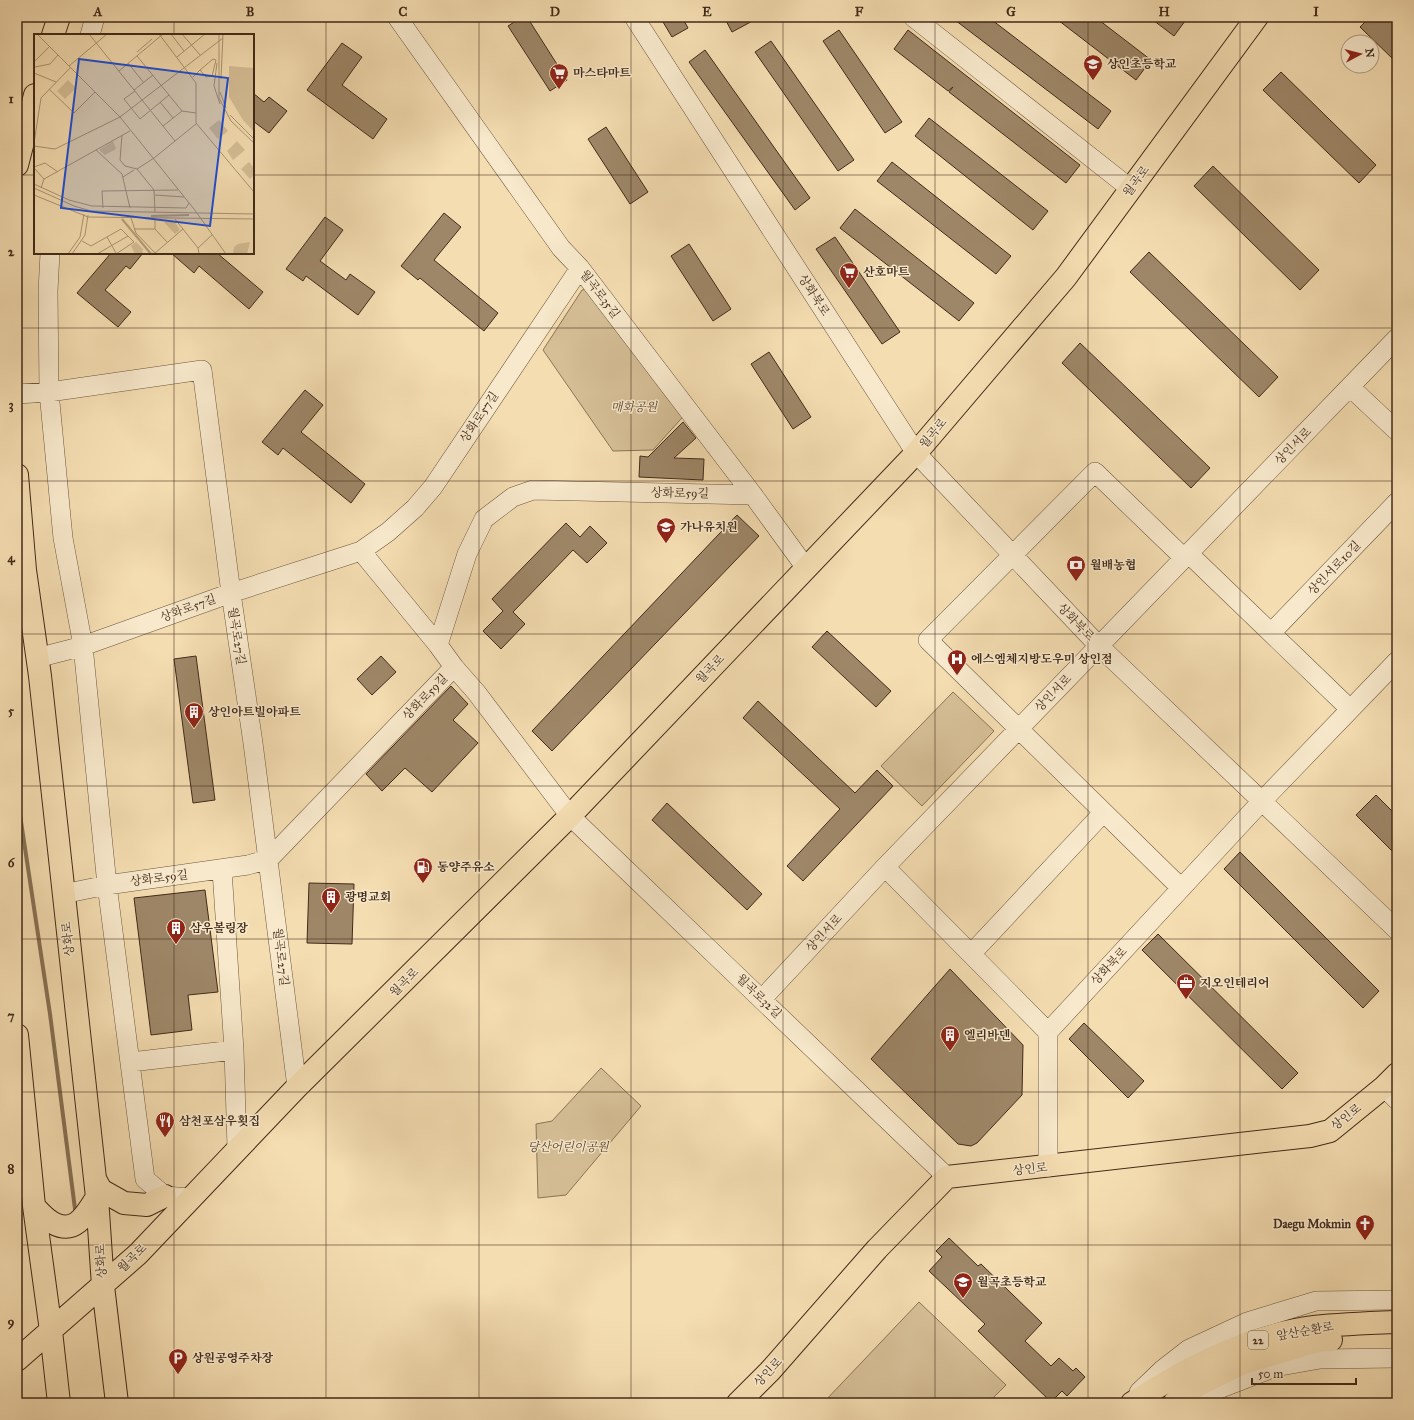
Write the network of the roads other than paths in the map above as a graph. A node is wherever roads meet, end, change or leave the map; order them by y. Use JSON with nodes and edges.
{"nodes":[{"id":1,"x":59,"y":17,"type":"edge"},
{"id":2,"x":95,"y":17,"type":"edge"},
{"id":3,"x":397,"y":17,"type":"edge"},
{"id":4,"x":634,"y":17,"type":"edge"},
{"id":5,"x":913,"y":17,"type":"edge"},
{"id":6,"x":1257,"y":17,"type":"edge"},
{"id":7,"x":53,"y":34,"type":"edge"},
{"id":8,"x":90,"y":34,"type":"edge"},
{"id":9,"x":34,"y":99,"type":"edge"},
{"id":10,"x":17,"y":165,"type":"edge"},
{"id":11,"x":1131,"y":189,"type":"junction"},
{"id":12,"x":50,"y":254,"type":"edge"},
{"id":13,"x":580,"y":268,"type":"junction"},
{"id":14,"x":1397,"y":338,"type":"edge"},
{"id":15,"x":1350,"y":387,"type":"junction"},
{"id":16,"x":49,"y":392,"type":"junction"},
{"id":17,"x":17,"y":394,"type":"edge"},
{"id":18,"x":1397,"y":431,"type":"edge"},
{"id":19,"x":916,"y":453,"type":"junction"},
{"id":20,"x":17,"y":475,"type":"edge"},
{"id":21,"x":753,"y":495,"type":"junction"},
{"id":22,"x":1397,"y":502,"type":"edge"},
{"id":23,"x":361,"y":551,"type":"junction"},
{"id":24,"x":1186,"y":555,"type":"junction"},
{"id":25,"x":1013,"y":556,"type":"junction"},
{"id":26,"x":806,"y":568,"type":"junction"},
{"id":27,"x":231,"y":593,"type":"junction"},
{"id":28,"x":32,"y":626,"type":"junction"},
{"id":29,"x":1271,"y":633,"type":"junction"},
{"id":30,"x":17,"y":645,"type":"edge"},
{"id":31,"x":438,"y":645,"type":"junction"},
{"id":32,"x":83,"y":646,"type":"junction"},
{"id":33,"x":1099,"y":646,"type":"junction"},
{"id":34,"x":38,"y":658,"type":"junction"},
{"id":35,"x":1397,"y":661,"type":"edge"},
{"id":36,"x":454,"y":667,"type":"junction"},
{"id":37,"x":1350,"y":709,"type":"junction"},
{"id":38,"x":1018,"y":730,"type":"junction"},
{"id":39,"x":1262,"y":801,"type":"junction"},
{"id":40,"x":1103,"y":813,"type":"junction"},
{"id":41,"x":570,"y":816,"type":"junction"},
{"id":42,"x":269,"y":859,"type":"junction"},
{"id":43,"x":885,"y":867,"type":"junction"},
{"id":44,"x":222,"y":870,"type":"junction"},
{"id":45,"x":107,"y":884,"type":"junction"},
{"id":46,"x":1182,"y":888,"type":"junction"},
{"id":47,"x":63,"y":894,"type":"junction"},
{"id":48,"x":1397,"y":930,"type":"edge"},
{"id":49,"x":971,"y":954,"type":"junction"},
{"id":50,"x":762,"y":999,"type":"junction"},
{"id":51,"x":1048,"y":1032,"type":"junction"},
{"id":52,"x":17,"y":1035,"type":"edge"},
{"id":53,"x":234,"y":1050,"type":"junction"},
{"id":54,"x":131,"y":1062,"type":"junction"},
{"id":55,"x":297,"y":1087,"type":"junction"},
{"id":56,"x":1393,"y":1087,"type":"edge"},
{"id":57,"x":20,"y":1092,"type":"edge"},
{"id":58,"x":237,"y":1148,"type":"junction"},
{"id":59,"x":1048,"y":1167,"type":"junction"},
{"id":60,"x":948,"y":1178,"type":"junction"},
{"id":61,"x":96,"y":1188,"type":"junction"},
{"id":62,"x":165,"y":1196,"type":"junction"},
{"id":63,"x":189,"y":1198,"type":"junction"},
{"id":64,"x":34,"y":1206,"type":"junction"},
{"id":65,"x":103,"y":1286,"type":"junction"},
{"id":66,"x":1397,"y":1300,"type":"edge"},
{"id":67,"x":1397,"y":1322,"type":"edge"},
{"id":68,"x":51,"y":1331,"type":"junction"},
{"id":69,"x":1397,"y":1337,"type":"edge"},
{"id":70,"x":1397,"y":1358,"type":"edge"},
{"id":71,"x":17,"y":1360,"type":"edge"},
{"id":72,"x":59,"y":1403,"type":"edge"},
{"id":73,"x":117,"y":1403,"type":"edge"},
{"id":74,"x":738,"y":1403,"type":"edge"},
{"id":75,"x":1126,"y":1403,"type":"edge"},
{"id":76,"x":1132,"y":1403,"type":"edge"},
{"id":77,"x":1174,"y":1403,"type":"edge"},
{"id":78,"x":1191,"y":1403,"type":"edge"}],
"edges":[{"from":1,"to":7,"type":"main road"},
{"from":2,"to":8,"type":"street"},
{"from":3,"to":13,"type":"street","name":"월곡로35길"},
{"from":4,"to":19,"type":"street","name":"상화북로"},
{"from":5,"to":11,"type":"street"},
{"from":6,"to":11,"type":"main road","name":"월곡로"},
{"from":9,"to":10,"type":"main road"},
{"from":11,"to":19,"type":"main road","name":"월곡로"},
{"from":12,"to":16,"type":"street"},
{"from":13,"to":21,"type":"street","name":"월곡로35길"},
{"from":13,"to":23,"type":"street","name":"상화로57길"},
{"from":14,"to":15,"type":"street","name":"상인서로"},
{"from":15,"to":18,"type":"street"},
{"from":15,"to":24,"type":"street","name":"상인서로"},
{"from":16,"to":17,"type":"street","name":"월곡로27길"},
{"from":16,"to":27,"type":"street","name":"월곡로27길"},
{"from":16,"to":32,"type":"street"},
{"from":19,"to":25,"type":"street","name":"상화북로"},
{"from":19,"to":26,"type":"main road","name":"월곡로"},
{"from":20,"to":28,"type":"main road","name":"상화로"},
{"from":21,"to":26,"type":"street","name":"월곡로35길"},
{"from":21,"to":31,"type":"street","name":"상화로59길"},
{"from":22,"to":29,"type":"street","name":"상인서로10길"},
{"from":23,"to":27,"type":"street","name":"상화로57길"},
{"from":23,"to":31,"type":"street"},
{"from":24,"to":25,"type":"street"},
{"from":24,"to":29,"type":"street"},
{"from":24,"to":33,"type":"street","name":"상인서로"},
{"from":25,"to":33,"type":"street","name":"상화북로"},
{"from":25,"to":38,"type":"street"},
{"from":26,"to":41,"type":"main road","name":"월곡로"},
{"from":27,"to":32,"type":"street","name":"상화로57길"},
{"from":27,"to":42,"type":"street","name":"월곡로27길"},
{"from":28,"to":30,"type":"main road"},
{"from":28,"to":34,"type":"main road","name":"상화로"},
{"from":29,"to":37,"type":"street"},
{"from":31,"to":36,"type":"street","name":"상화로59길"},
{"from":32,"to":34,"type":"street","name":"상화로57길"},
{"from":32,"to":45,"type":"street"},
{"from":33,"to":38,"type":"street","name":"상인서로"},
{"from":33,"to":39,"type":"street","name":"상화북로"},
{"from":34,"to":47,"type":"main road","name":"상화로"},
{"from":35,"to":37,"type":"street","name":"상화북로"},
{"from":36,"to":41,"type":"street"},
{"from":36,"to":42,"type":"street","name":"상화로59길"},
{"from":37,"to":39,"type":"street","name":"상화북로"},
{"from":38,"to":40,"type":"street"},
{"from":38,"to":43,"type":"street","name":"상인서로"},
{"from":39,"to":46,"type":"street","name":"상화북로"},
{"from":39,"to":48,"type":"street","name":"상화북로"},
{"from":40,"to":46,"type":"street"},
{"from":40,"to":49,"type":"street"},
{"from":41,"to":50,"type":"street","name":"월곡로32길"},
{"from":41,"to":55,"type":"main road","name":"월곡로"},
{"from":42,"to":44,"type":"street","name":"상화로59길"},
{"from":42,"to":55,"type":"street","name":"월곡로27길"},
{"from":43,"to":49,"type":"street"},
{"from":43,"to":50,"type":"street","name":"상인서로"},
{"from":44,"to":45,"type":"street","name":"상화로59길"},
{"from":44,"to":53,"type":"street"},
{"from":45,"to":47,"type":"street","name":"상화로59길"},
{"from":45,"to":54,"type":"street"},
{"from":46,"to":51,"type":"street","name":"상화북로"},
{"from":47,"to":61,"type":"main road","name":"상화로"},
{"from":49,"to":51,"type":"street"},
{"from":50,"to":60,"type":"street","name":"월곡로32길"},
{"from":51,"to":59,"type":"street"},
{"from":52,"to":57,"type":"main road"},
{"from":53,"to":54,"type":"street"},
{"from":53,"to":58,"type":"street"},
{"from":54,"to":62,"type":"street"},
{"from":55,"to":58,"type":"main road","name":"월곡로"},
{"from":56,"to":59,"type":"main road","name":"상인로"},
{"from":57,"to":64,"type":"main road"},
{"from":58,"to":63,"type":"main road","name":"월곡로"},
{"from":59,"to":60,"type":"main road","name":"상인로"},
{"from":60,"to":74,"type":"main road","name":"상인로"},
{"from":61,"to":62,"type":"main road"},
{"from":61,"to":64,"type":"main road"},
{"from":61,"to":65,"type":"main road","name":"상화로"},
{"from":62,"to":63,"type":"street"},
{"from":63,"to":65,"type":"main road","name":"월곡로"},
{"from":64,"to":68,"type":"main road"},
{"from":65,"to":68,"type":"main road","name":"월곡로"},
{"from":65,"to":73,"type":"main road","name":"상화로"},
{"from":66,"to":75,"type":"street"},
{"from":67,"to":76,"type":"main road","name":"앞산순환로","number":"22"},
{"from":68,"to":71,"type":"main road","name":"월곡로"},
{"from":68,"to":72,"type":"main road"},
{"from":69,"to":77,"type":"main road","name":"앞산순환로","number":"22"},
{"from":70,"to":78,"type":"street"}]}
